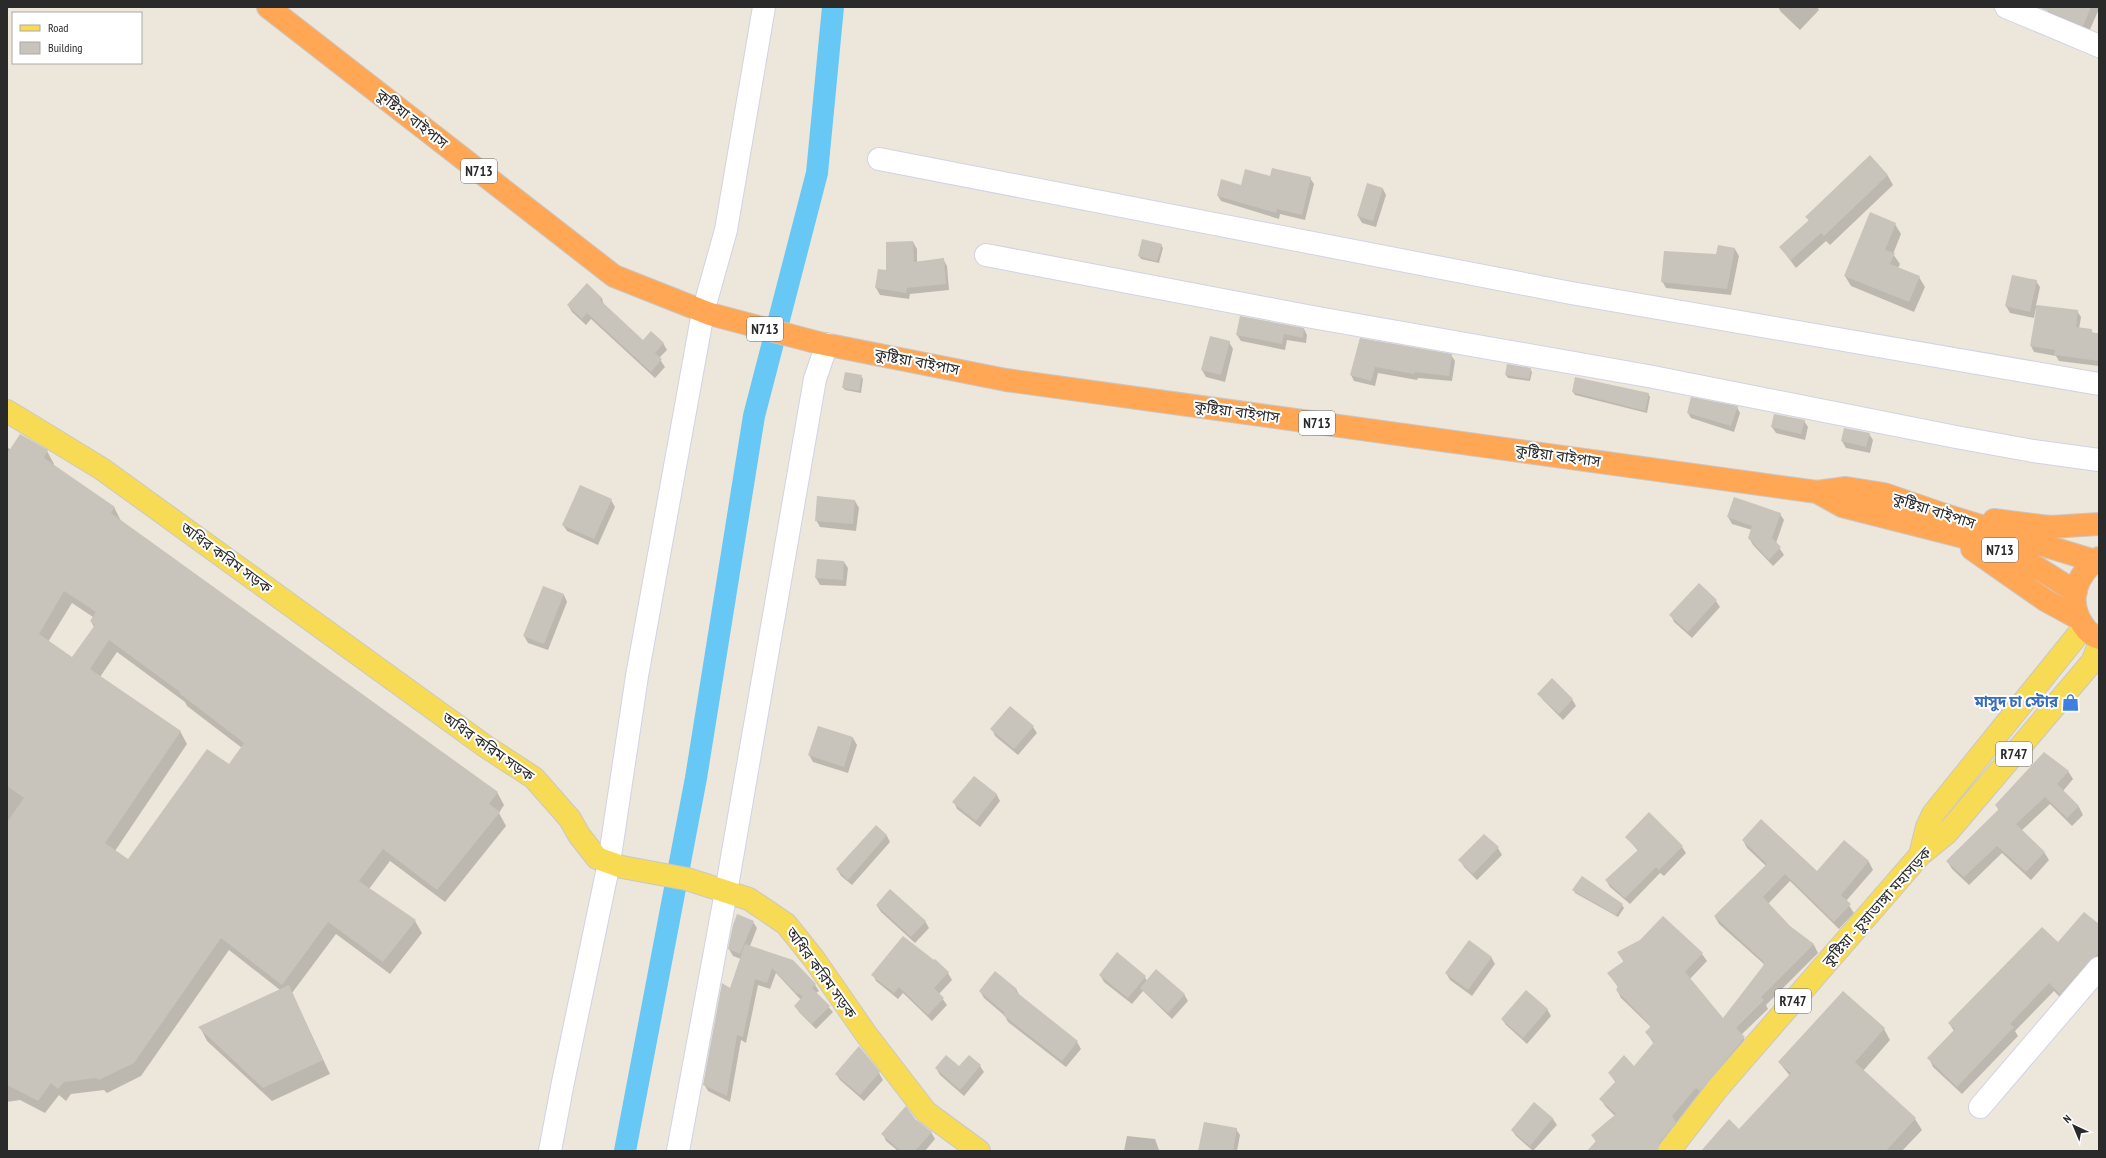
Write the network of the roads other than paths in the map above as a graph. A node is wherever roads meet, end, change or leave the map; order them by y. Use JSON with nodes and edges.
{"nodes":[{"id":1,"x":268,"y":7,"type":"edge"},
{"id":2,"x":764,"y":7,"type":"edge"},
{"id":3,"x":2006,"y":7,"type":"edge"},
{"id":4,"x":2099,"y":46,"type":"edge"},
{"id":5,"x":879,"y":159,"type":"dead end"},
{"id":6,"x":986,"y":255,"type":"dead end"},
{"id":7,"x":707,"y":313,"type":"junction"},
{"id":8,"x":823,"y":343,"type":"junction"},
{"id":9,"x":2099,"y":384,"type":"edge"},
{"id":10,"x":7,"y":411,"type":"edge"},
{"id":11,"x":2099,"y":460,"type":"edge"},
{"id":12,"x":1817,"y":492,"type":"junction"},
{"id":13,"x":1945,"y":515,"type":"junction"},
{"id":14,"x":1918,"y":524,"type":"junction"},
{"id":15,"x":2099,"y":524,"type":"edge"},
{"id":16,"x":2097,"y":559,"type":"edge"},
{"id":17,"x":2076,"y":592,"type":"junction"},
{"id":18,"x":2087,"y":628,"type":"edge"},
{"id":19,"x":2099,"y":645,"type":"edge"},
{"id":20,"x":1920,"y":855,"type":"junction"},
{"id":21,"x":616,"y":865,"type":"junction"},
{"id":22,"x":726,"y":892,"type":"junction"},
{"id":23,"x":2099,"y":968,"type":"edge"},
{"id":24,"x":1980,"y":1107,"type":"dead end"},
{"id":25,"x":550,"y":1151,"type":"edge"},
{"id":26,"x":678,"y":1151,"type":"edge"},
{"id":27,"x":979,"y":1151,"type":"edge"},
{"id":28,"x":1670,"y":1151,"type":"edge"}],
"edges":[{"from":1,"to":7,"type":"highway","name":"কুষ্টিয়া বাইপাস","number":"N713"},
{"from":2,"to":7,"type":"street"},
{"from":3,"to":4,"type":"street"},
{"from":5,"to":9,"type":"street"},
{"from":6,"to":11,"type":"street"},
{"from":7,"to":8,"type":"highway","name":"কুষ্টিয়া বাইপাস","number":"N713"},
{"from":7,"to":21,"type":"street"},
{"from":8,"to":12,"type":"highway","name":"কুষ্টিয়া বাইপাস","number":"N713"},
{"from":8,"to":22,"type":"street"},
{"from":10,"to":21,"type":"main road","name":"অধির করিম সড়ক"},
{"from":12,"to":13,"type":"highway","name":"কুষ্টিয়া বাইপাস","number":"N713"},
{"from":12,"to":14,"type":"highway","name":"কুষ্টিয়া বাইপাস","number":"N713"},
{"from":13,"to":15,"type":"highway"},
{"from":13,"to":16,"type":"highway","name":"কুষ্টিয়া বাইপাস","number":"N713"},
{"from":14,"to":17,"type":"highway","name":"কুষ্টিয়া বাইপাস","number":"N713"},
{"from":14,"to":18,"type":"highway"},
{"from":16,"to":17,"type":"highway"},
{"from":17,"to":18,"type":"highway"},
{"from":18,"to":20,"type":"main road"},
{"from":19,"to":20,"type":"main road","name":"কুষ্টিয়া - চুয়াডাঙ্গা মহাসড়ক","number":"R747"},
{"from":20,"to":28,"type":"main road","name":"কুষ্টিয়া - চুয়াডাঙ্গা মহাসড়ক","number":"R747"},
{"from":21,"to":22,"type":"main road","name":"অধির করিম সড়ক"},
{"from":21,"to":25,"type":"street"},
{"from":22,"to":26,"type":"street"},
{"from":22,"to":27,"type":"main road","name":"অধির করিম সড়ক"},
{"from":23,"to":24,"type":"street"}]}
